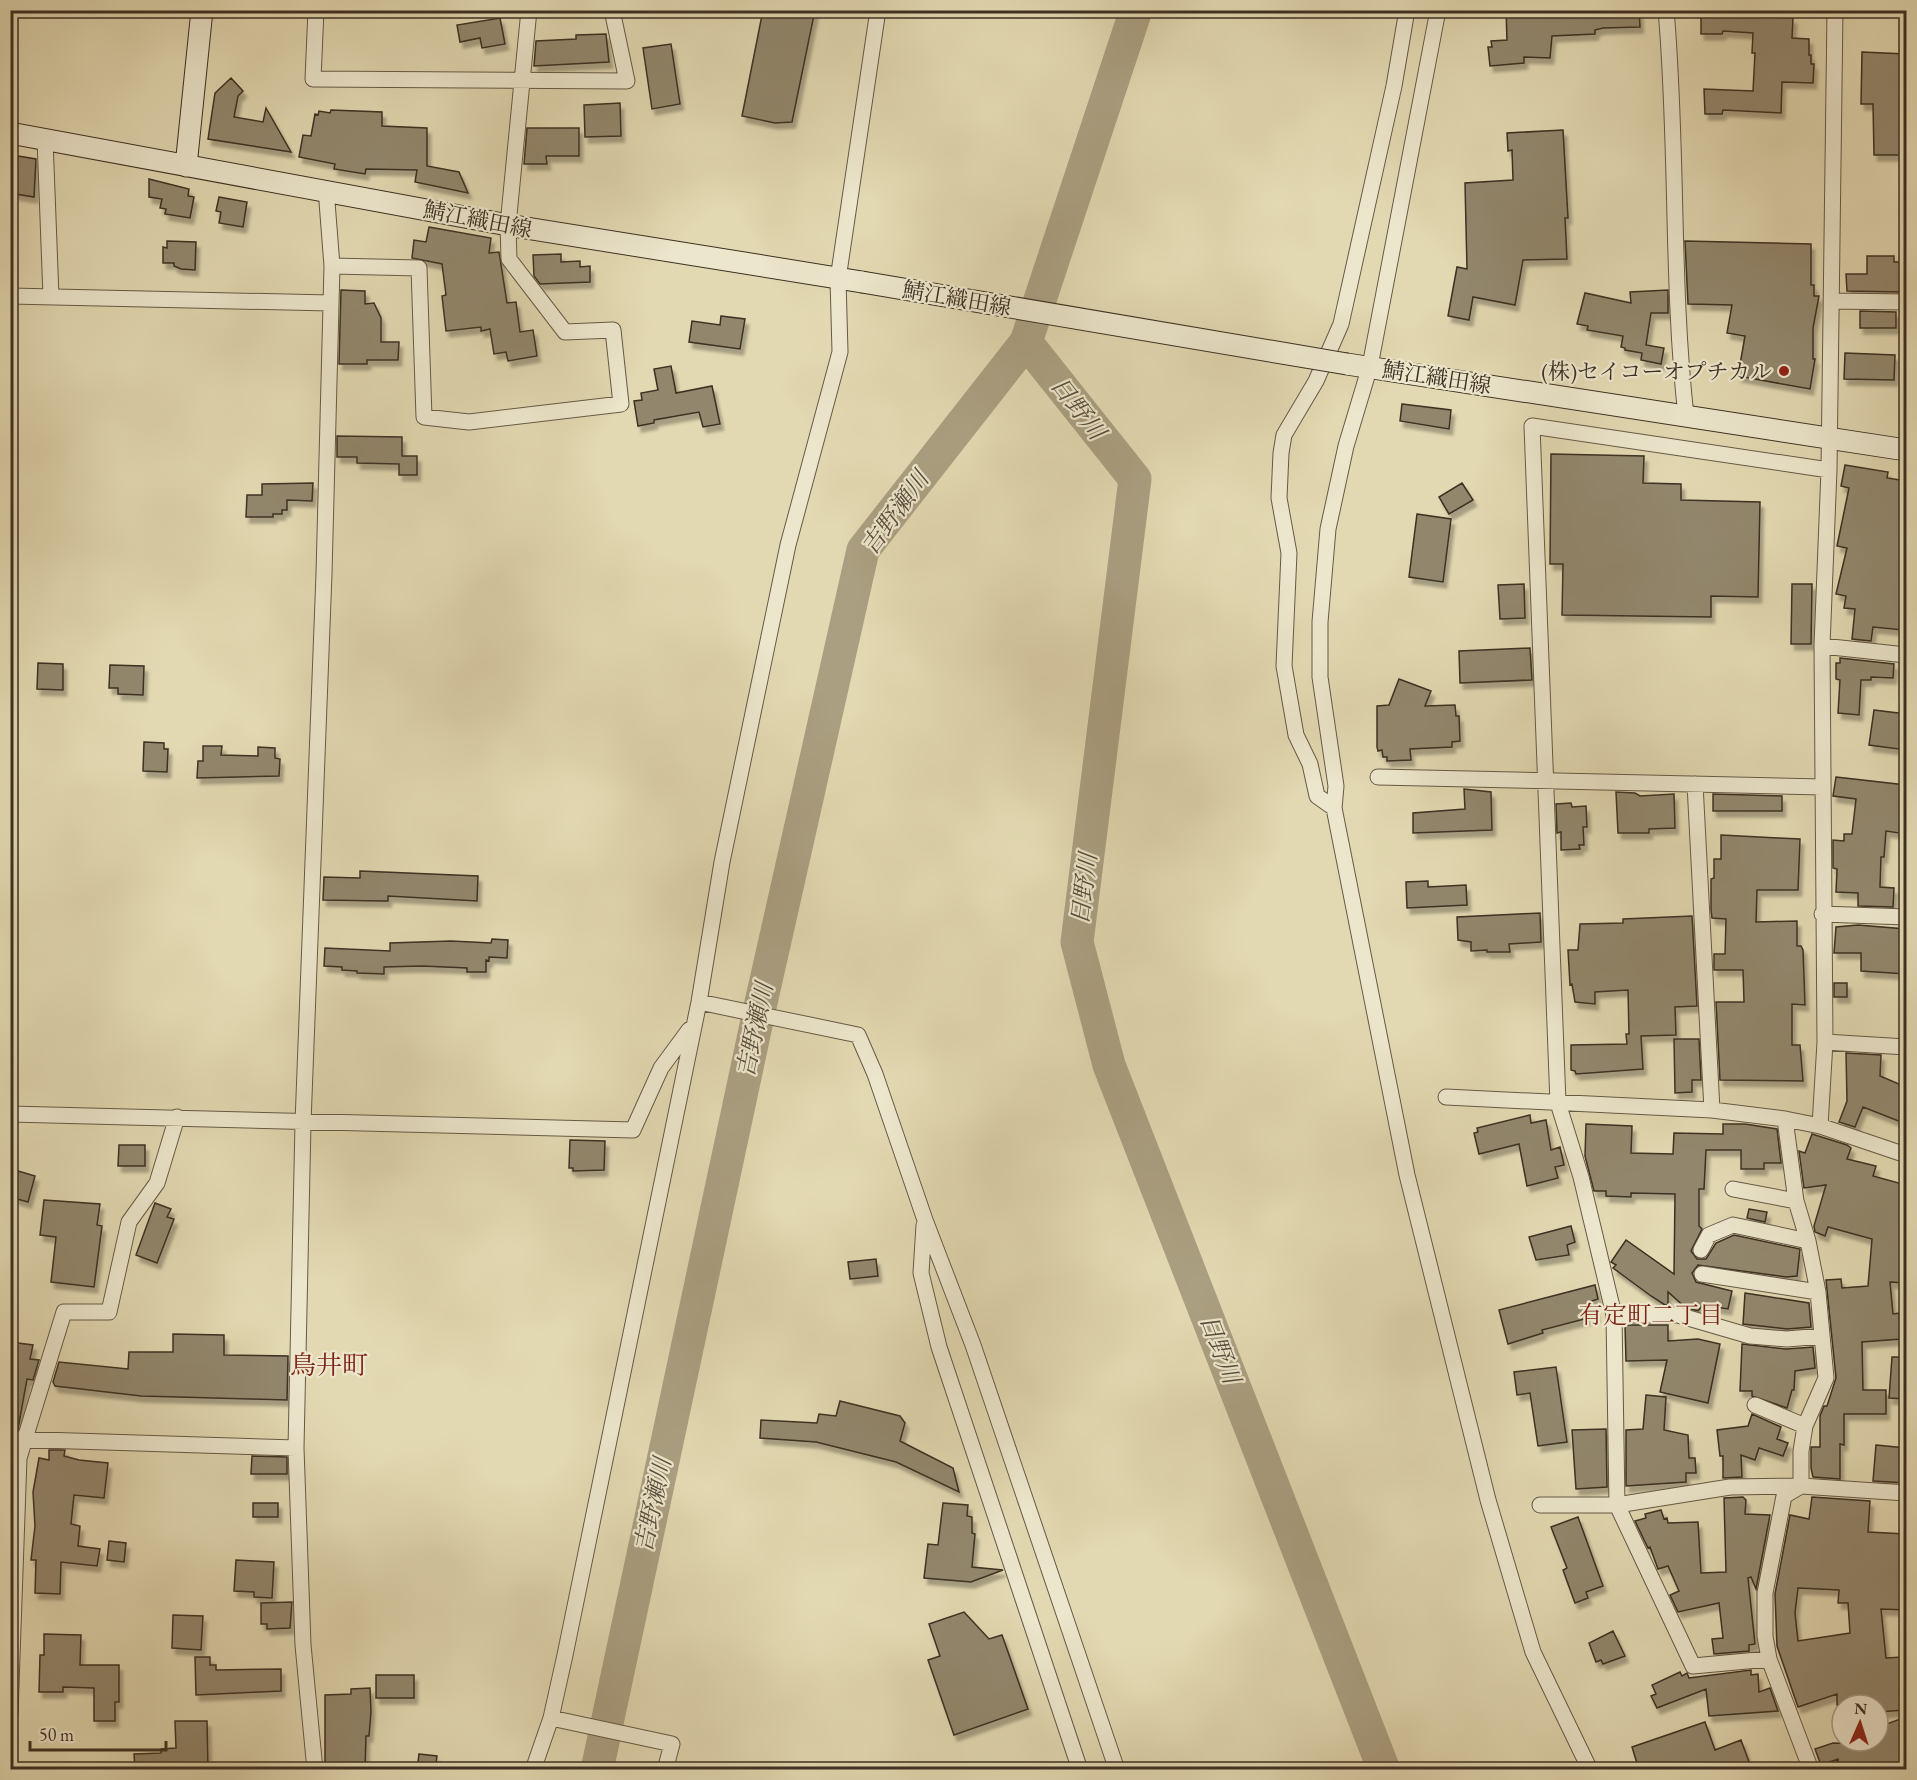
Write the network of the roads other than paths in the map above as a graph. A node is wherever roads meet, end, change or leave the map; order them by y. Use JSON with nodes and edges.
{"nodes":[{"id":1,"x":202,"y":10,"type":"edge"},
{"id":2,"x":316,"y":10,"type":"edge"},
{"id":3,"x":529,"y":10,"type":"edge"},
{"id":4,"x":612,"y":10,"type":"edge"},
{"id":5,"x":878,"y":10,"type":"edge"},
{"id":6,"x":1407,"y":10,"type":"edge"},
{"id":7,"x":1438,"y":10,"type":"edge"},
{"id":8,"x":1666,"y":10,"type":"edge"},
{"id":9,"x":1835,"y":10,"type":"edge"},
{"id":10,"x":520,"y":79,"type":"junction"},
{"id":11,"x":10,"y":133,"type":"edge"},
{"id":12,"x":45,"y":139,"type":"junction"},
{"id":13,"x":186,"y":166,"type":"junction"},
{"id":14,"x":326,"y":189,"type":"junction"},
{"id":15,"x":508,"y":225,"type":"junction"},
{"id":16,"x":332,"y":266,"type":"junction"},
{"id":17,"x":838,"y":279,"type":"junction"},
{"id":18,"x":10,"y":296,"type":"edge"},
{"id":19,"x":51,"y":297,"type":"junction"},
{"id":20,"x":1831,"y":301,"type":"junction"},
{"id":21,"x":1906,"y":302,"type":"edge"},
{"id":22,"x":330,"y":303,"type":"junction"},
{"id":23,"x":1370,"y":366,"type":"junction"},
{"id":24,"x":1686,"y":416,"type":"junction"},
{"id":25,"x":1830,"y":437,"type":"junction"},
{"id":26,"x":1906,"y":450,"type":"edge"},
{"id":27,"x":1829,"y":470,"type":"junction"},
{"id":28,"x":1822,"y":646,"type":"junction"},
{"id":29,"x":1906,"y":655,"type":"edge"},
{"id":30,"x":1378,"y":777,"type":"dead end"},
{"id":31,"x":1544,"y":779,"type":"junction"},
{"id":32,"x":1695,"y":784,"type":"junction"},
{"id":33,"x":1822,"y":787,"type":"junction"},
{"id":34,"x":1334,"y":808,"type":"junction"},
{"id":35,"x":1822,"y":914,"type":"junction"},
{"id":36,"x":1906,"y":917,"type":"edge"},
{"id":37,"x":699,"y":1002,"type":"junction"},
{"id":38,"x":692,"y":1027,"type":"junction"},
{"id":39,"x":1825,"y":1042,"type":"junction"},
{"id":40,"x":1906,"y":1047,"type":"edge"},
{"id":41,"x":1446,"y":1097,"type":"dead end"},
{"id":42,"x":1558,"y":1103,"type":"junction"},
{"id":43,"x":1712,"y":1110,"type":"junction"},
{"id":44,"x":10,"y":1114,"type":"edge"},
{"id":45,"x":177,"y":1117,"type":"junction"},
{"id":46,"x":1785,"y":1119,"type":"junction"},
{"id":47,"x":303,"y":1123,"type":"junction"},
{"id":48,"x":1820,"y":1126,"type":"junction"},
{"id":49,"x":1906,"y":1155,"type":"edge"},
{"id":50,"x":1733,"y":1189,"type":"dead end"},
{"id":51,"x":1796,"y":1201,"type":"junction"},
{"id":52,"x":925,"y":1220,"type":"junction"},
{"id":53,"x":1808,"y":1241,"type":"junction"},
{"id":54,"x":1701,"y":1250,"type":"dead end"},
{"id":55,"x":1702,"y":1274,"type":"dead end"},
{"id":56,"x":1818,"y":1292,"type":"junction"},
{"id":57,"x":1614,"y":1315,"type":"junction"},
{"id":58,"x":1822,"y":1336,"type":"junction"},
{"id":59,"x":1755,"y":1405,"type":"dead end"},
{"id":60,"x":1805,"y":1426,"type":"junction"},
{"id":61,"x":10,"y":1439,"type":"edge"},
{"id":62,"x":27,"y":1439,"type":"junction"},
{"id":63,"x":296,"y":1448,"type":"junction"},
{"id":64,"x":1801,"y":1486,"type":"junction"},
{"id":65,"x":1906,"y":1493,"type":"edge"},
{"id":66,"x":1540,"y":1505,"type":"dead end"},
{"id":67,"x":1617,"y":1505,"type":"junction"},
{"id":68,"x":1769,"y":1659,"type":"junction"},
{"id":69,"x":10,"y":1714,"type":"edge"},
{"id":70,"x":551,"y":1718,"type":"junction"},
{"id":71,"x":315,"y":1770,"type":"edge"},
{"id":72,"x":533,"y":1770,"type":"edge"},
{"id":73,"x":665,"y":1770,"type":"edge"},
{"id":74,"x":1080,"y":1770,"type":"edge"},
{"id":75,"x":1117,"y":1770,"type":"edge"},
{"id":76,"x":1590,"y":1770,"type":"edge"},
{"id":77,"x":1811,"y":1770,"type":"edge"}],
"edges":[{"from":1,"to":13,"type":"main road"},
{"from":2,"to":10,"type":"street"},
{"from":3,"to":10,"type":"street"},
{"from":4,"to":10,"type":"street"},
{"from":5,"to":17,"type":"street"},
{"from":6,"to":34,"type":"street"},
{"from":7,"to":23,"type":"street"},
{"from":8,"to":24,"type":"street"},
{"from":9,"to":20,"type":"street"},
{"from":10,"to":15,"type":"street"},
{"from":11,"to":12,"type":"main road","name":"鯖江織田線"},
{"from":12,"to":13,"type":"main road","name":"鯖江織田線"},
{"from":12,"to":19,"type":"street"},
{"from":13,"to":14,"type":"main road","name":"鯖江織田線"},
{"from":14,"to":15,"type":"main road","name":"鯖江織田線"},
{"from":14,"to":16,"type":"street"},
{"from":15,"to":16,"type":"street"},
{"from":15,"to":17,"type":"main road","name":"鯖江織田線"},
{"from":16,"to":22,"type":"street"},
{"from":17,"to":23,"type":"main road","name":"鯖江織田線","bridge":true},
{"from":17,"to":37,"type":"street"},
{"from":18,"to":19,"type":"street"},
{"from":19,"to":22,"type":"street"},
{"from":20,"to":21,"type":"street"},
{"from":20,"to":25,"type":"street"},
{"from":22,"to":47,"type":"street"},
{"from":23,"to":24,"type":"main road","name":"鯖江織田線"},
{"from":23,"to":34,"type":"street"},
{"from":24,"to":25,"type":"main road","name":"鯖江織田線"},
{"from":25,"to":26,"type":"main road","name":"鯖江織田線"},
{"from":25,"to":27,"type":"street"},
{"from":27,"to":28,"type":"street"},
{"from":27,"to":31,"type":"street"},
{"from":28,"to":29,"type":"street"},
{"from":28,"to":33,"type":"street"},
{"from":30,"to":31,"type":"street"},
{"from":31,"to":32,"type":"street"},
{"from":31,"to":42,"type":"street"},
{"from":32,"to":33,"type":"street"},
{"from":32,"to":43,"type":"street"},
{"from":33,"to":35,"type":"street"},
{"from":34,"to":76,"type":"street"},
{"from":35,"to":36,"type":"street"},
{"from":35,"to":39,"type":"street"},
{"from":37,"to":38,"type":"street"},
{"from":37,"to":52,"type":"street"},
{"from":38,"to":47,"type":"street"},
{"from":38,"to":70,"type":"street"},
{"from":39,"to":40,"type":"street"},
{"from":39,"to":48,"type":"street"},
{"from":41,"to":42,"type":"street"},
{"from":42,"to":43,"type":"street"},
{"from":42,"to":57,"type":"street"},
{"from":43,"to":46,"type":"street"},
{"from":44,"to":45,"type":"street"},
{"from":45,"to":47,"type":"street"},
{"from":45,"to":62,"type":"street"},
{"from":46,"to":48,"type":"street"},
{"from":46,"to":51,"type":"street"},
{"from":47,"to":63,"type":"street"},
{"from":48,"to":49,"type":"street"},
{"from":50,"to":51,"type":"street"},
{"from":51,"to":53,"type":"street"},
{"from":52,"to":74,"type":"street"},
{"from":52,"to":75,"type":"street"},
{"from":53,"to":54,"type":"street"},
{"from":53,"to":56,"type":"street"},
{"from":55,"to":56,"type":"street"},
{"from":56,"to":58,"type":"street"},
{"from":57,"to":58,"type":"street"},
{"from":57,"to":67,"type":"street"},
{"from":58,"to":60,"type":"street"},
{"from":59,"to":60,"type":"street"},
{"from":60,"to":64,"type":"street"},
{"from":61,"to":62,"type":"street"},
{"from":62,"to":63,"type":"street"},
{"from":62,"to":69,"type":"street"},
{"from":63,"to":71,"type":"street"},
{"from":64,"to":65,"type":"street"},
{"from":64,"to":67,"type":"street"},
{"from":64,"to":68,"type":"street"},
{"from":66,"to":67,"type":"street"},
{"from":67,"to":68,"type":"street"},
{"from":68,"to":77,"type":"street"},
{"from":70,"to":72,"type":"street"},
{"from":70,"to":73,"type":"street"}]}
